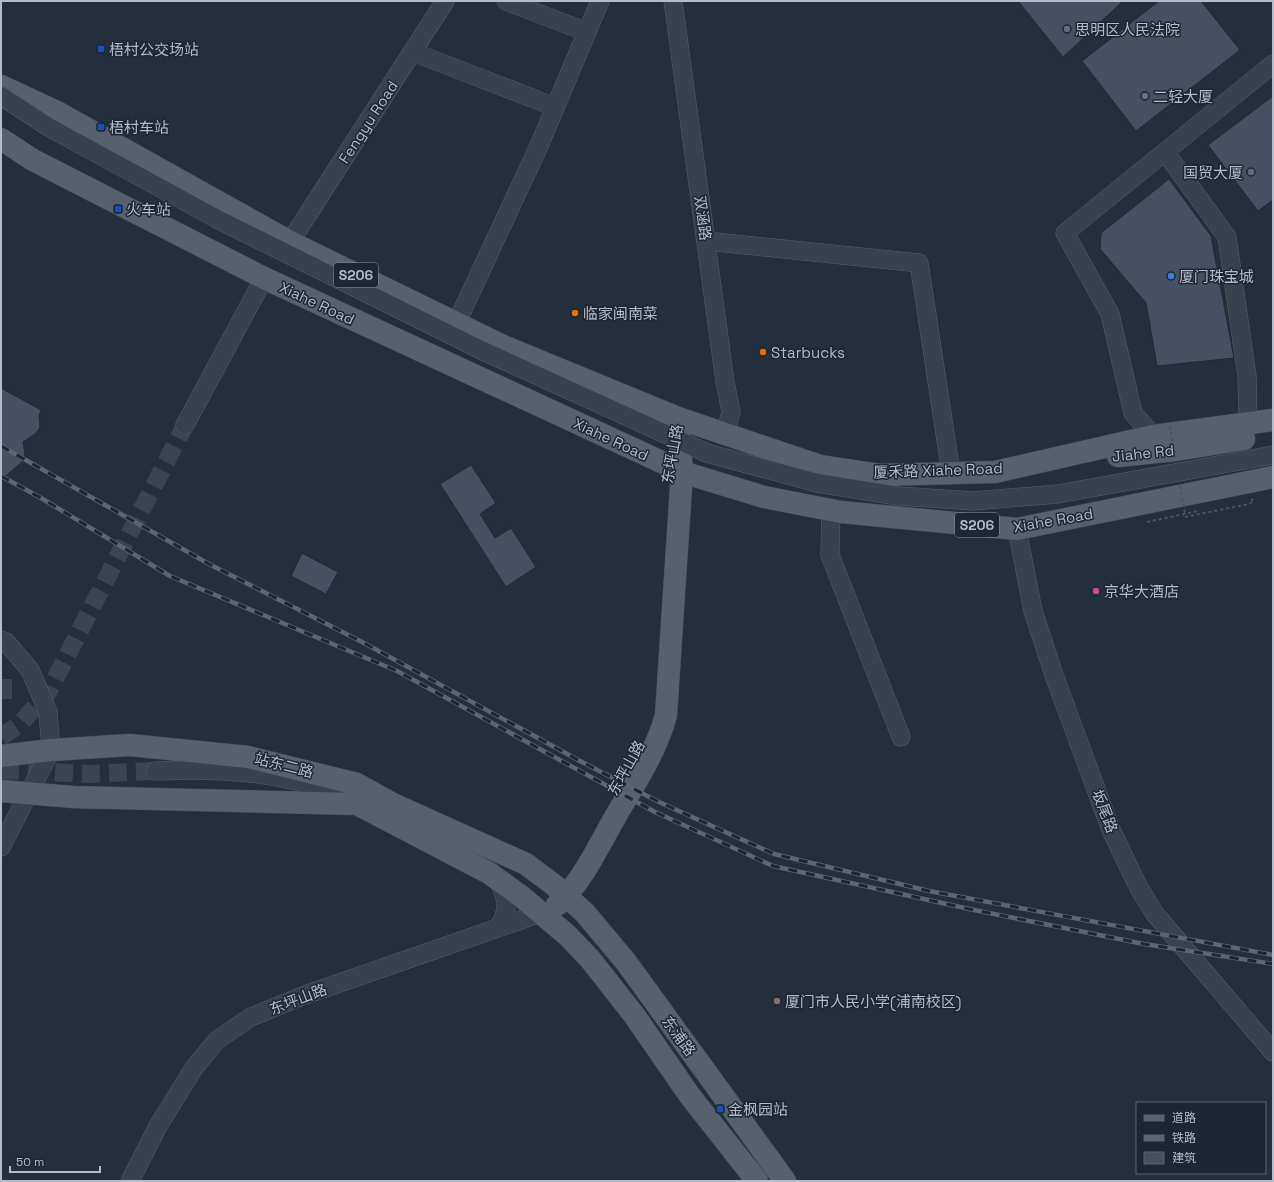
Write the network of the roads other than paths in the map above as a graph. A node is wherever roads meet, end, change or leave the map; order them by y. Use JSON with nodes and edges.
{"nodes":[{"id":1,"x":445,"y":1,"type":"edge"},
{"id":2,"x":506,"y":1,"type":"edge"},
{"id":3,"x":600,"y":1,"type":"edge"},
{"id":4,"x":673,"y":1,"type":"edge"},
{"id":5,"x":587,"y":32,"type":"junction"},
{"id":6,"x":413,"y":52,"type":"junction"},
{"id":7,"x":1273,"y":64,"type":"edge"},
{"id":8,"x":1,"y":86,"type":"edge"},
{"id":9,"x":1,"y":96,"type":"edge"},
{"id":10,"x":555,"y":107,"type":"junction"},
{"id":11,"x":1,"y":139,"type":"edge"},
{"id":12,"x":1164,"y":152,"type":"junction"},
{"id":13,"x":706,"y":241,"type":"junction"},
{"id":14,"x":290,"y":242,"type":"junction"},
{"id":15,"x":264,"y":278,"type":"junction"},
{"id":16,"x":456,"y":324,"type":"junction"},
{"id":17,"x":678,"y":418,"type":"junction"},
{"id":18,"x":1273,"y":420,"type":"edge"},
{"id":19,"x":1248,"y":424,"type":"junction"},
{"id":20,"x":185,"y":426,"type":"tunnel mouth"},
{"id":21,"x":725,"y":434,"type":"junction"},
{"id":22,"x":1273,"y":434,"type":"edge"},
{"id":23,"x":1152,"y":436,"type":"junction"},
{"id":24,"x":1273,"y":455,"type":"edge"},
{"id":25,"x":675,"y":468,"type":"junction"},
{"id":26,"x":1013,"y":468,"type":"junction"},
{"id":27,"x":951,"y":473,"type":"junction"},
{"id":28,"x":1273,"y":477,"type":"edge"},
{"id":29,"x":831,"y":510,"type":"junction"},
{"id":30,"x":1017,"y":529,"type":"junction"},
{"id":31,"x":1,"y":640,"type":"edge"},
{"id":32,"x":901,"y":737,"type":"dead end"},
{"id":33,"x":51,"y":750,"type":"junction"},
{"id":34,"x":1,"y":756,"type":"edge"},
{"id":35,"x":155,"y":771,"type":"tunnel mouth"},
{"id":36,"x":1,"y":791,"type":"edge"},
{"id":37,"x":28,"y":793,"type":"junction"},
{"id":38,"x":357,"y":804,"type":"junction"},
{"id":39,"x":1,"y":847,"type":"edge"},
{"id":40,"x":498,"y":879,"type":"junction"},
{"id":41,"x":555,"y":886,"type":"junction"},
{"id":42,"x":539,"y":912,"type":"junction"},
{"id":43,"x":499,"y":927,"type":"junction"},
{"id":44,"x":1273,"y":1052,"type":"edge"},
{"id":45,"x":130,"y":1181,"type":"edge"},
{"id":46,"x":757,"y":1181,"type":"edge"},
{"id":47,"x":785,"y":1181,"type":"edge"}],
"edges":[{"from":1,"to":6,"type":"street","name":"Fengyu Road"},
{"from":2,"to":5,"type":"street"},
{"from":3,"to":5,"type":"street"},
{"from":4,"to":13,"type":"street","name":"双涵路"},
{"from":5,"to":10,"type":"street"},
{"from":6,"to":10,"type":"street"},
{"from":6,"to":14,"type":"street","name":"Fengyu Road"},
{"from":7,"to":12,"type":"street"},
{"from":8,"to":14,"type":"main road","number":"S206"},
{"from":9,"to":24,"type":"street","bridge":true},
{"from":10,"to":16,"type":"street"},
{"from":11,"to":15,"type":"main road","name":"Xiahe Road","number":"S206"},
{"from":12,"to":19,"type":"street"},
{"from":12,"to":23,"type":"street"},
{"from":13,"to":21,"type":"street","name":"双涵路"},
{"from":13,"to":27,"type":"street"},
{"from":14,"to":16,"type":"main road","number":"S206"},
{"from":15,"to":20,"type":"street"},
{"from":15,"to":25,"type":"main road","name":"Xiahe Road","number":"S206"},
{"from":16,"to":17,"type":"main road","number":"S206"},
{"from":17,"to":21,"type":"main road","number":"S206"},
{"from":17,"to":25,"type":"main road","name":"东坪山路"},
{"from":18,"to":19,"type":"main road","number":"S206"},
{"from":19,"to":23,"type":"main road","number":"S206"},
{"from":21,"to":27,"type":"main road","name":"厦禾路 Xiahe Road","number":"S206"},
{"from":22,"to":26,"type":"main road","name":"Jiahe Rd","number":"S206"},
{"from":23,"to":26,"type":"main road","number":"S206"},
{"from":25,"to":29,"type":"main road","name":"Xiahe Road","number":"S206"},
{"from":25,"to":41,"type":"main road","name":"东坪山路"},
{"from":26,"to":27,"type":"main road","name":"厦禾路 Xiahe Road","number":"S206"},
{"from":28,"to":30,"type":"main road","name":"Xiahe Road","number":"S206"},
{"from":29,"to":30,"type":"main road","name":"Xiahe Road","number":"S206"},
{"from":29,"to":32,"type":"street"},
{"from":30,"to":44,"type":"street","name":"坂尾路"},
{"from":31,"to":33,"type":"street"},
{"from":33,"to":34,"type":"main road","name":"站东二路"},
{"from":33,"to":37,"type":"street"},
{"from":33,"to":41,"type":"main road","name":"站东二路"},
{"from":35,"to":38,"type":"street"},
{"from":36,"to":37,"type":"main road"},
{"from":37,"to":38,"type":"main road"},
{"from":37,"to":39,"type":"street"},
{"from":38,"to":40,"type":"main road","name":"东浦路"},
{"from":40,"to":42,"type":"main road","name":"东浦路"},
{"from":40,"to":43,"type":"street"},
{"from":41,"to":42,"type":"main road","name":"东坪山路"},
{"from":41,"to":47,"type":"main road","name":"东浦路"},
{"from":42,"to":43,"type":"street","name":"东坪山路"},
{"from":42,"to":46,"type":"main road","name":"东浦路"},
{"from":43,"to":45,"type":"street","name":"东坪山路"}]}
